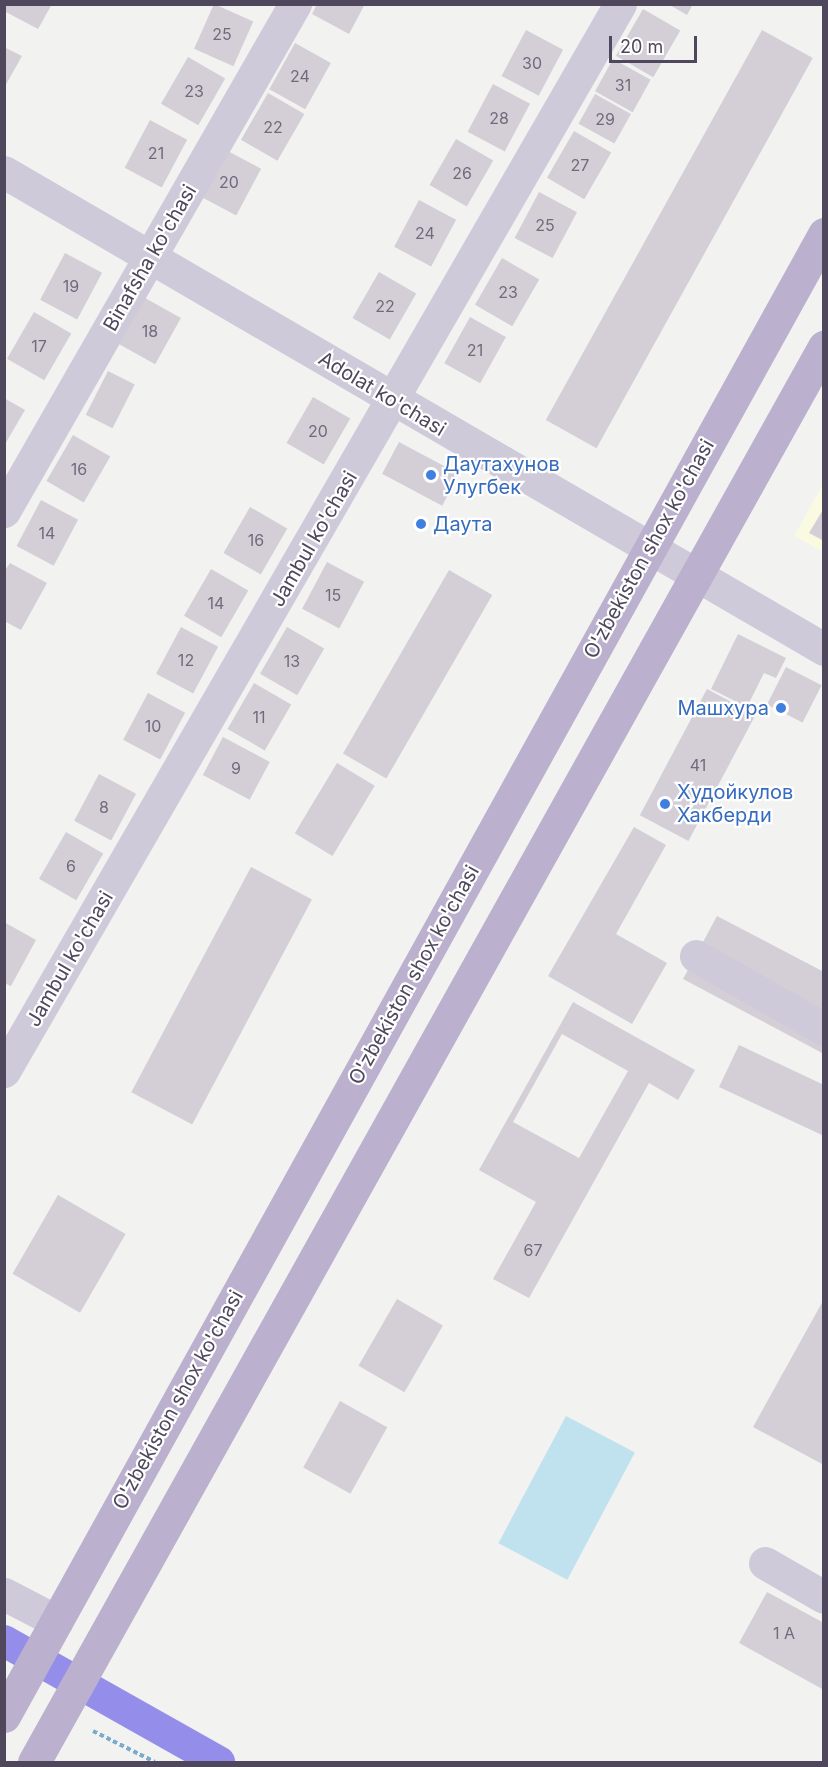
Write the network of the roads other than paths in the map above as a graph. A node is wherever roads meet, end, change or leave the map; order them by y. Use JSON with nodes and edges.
{"nodes":[{"id":1,"x":294,"y":4,"type":"edge"},
{"id":2,"x":620,"y":4,"type":"edge"},
{"id":3,"x":4,"y":172,"type":"edge"},
{"id":4,"x":824,"y":234,"type":"edge"},
{"id":5,"x":152,"y":254,"type":"junction"},
{"id":6,"x":824,"y":347,"type":"edge"},
{"id":7,"x":393,"y":402,"type":"junction"},
{"id":8,"x":4,"y":511,"type":"edge"},
{"id":9,"x":650,"y":548,"type":"junction"},
{"id":10,"x":696,"y":574,"type":"junction"},
{"id":11,"x":824,"y":649,"type":"edge"},
{"id":12,"x":696,"y":956,"type":"dead end"},
{"id":13,"x":824,"y":1029,"type":"edge"},
{"id":14,"x":4,"y":1071,"type":"edge"},
{"id":15,"x":765,"y":1563,"type":"dead end"},
{"id":16,"x":4,"y":1594,"type":"edge"},
{"id":17,"x":824,"y":1597,"type":"edge"},
{"id":18,"x":61,"y":1613,"type":"junction"},
{"id":19,"x":12,"y":1703,"type":"edge"},
{"id":20,"x":34,"y":1762,"type":"edge"}],
"edges":[{"from":1,"to":5,"type":"street","name":"Binafsha ko'chasi"},
{"from":2,"to":7,"type":"street","name":"Jambul ko'chasi"},
{"from":3,"to":5,"type":"street","name":"Adolat ko'chasi"},
{"from":4,"to":9,"type":"main road","name":"O'zbekiston shox ko'chasi"},
{"from":5,"to":7,"type":"street","name":"Adolat ko'chasi"},
{"from":5,"to":8,"type":"street","name":"Binafsha ko'chasi"},
{"from":6,"to":10,"type":"main road"},
{"from":7,"to":9,"type":"street","name":"Adolat ko'chasi"},
{"from":7,"to":14,"type":"street","name":"Jambul ko'chasi"},
{"from":9,"to":10,"type":"street","name":"Adolat ko'chasi"},
{"from":9,"to":18,"type":"main road","name":"O'zbekiston shox ko'chasi"},
{"from":10,"to":11,"type":"street","name":"Adolat ko'chasi"},
{"from":10,"to":20,"type":"main road"},
{"from":12,"to":13,"type":"street"},
{"from":15,"to":17,"type":"street"},
{"from":16,"to":18,"type":"street"},
{"from":18,"to":19,"type":"main road","name":"O'zbekiston shox ko'chasi"}]}
